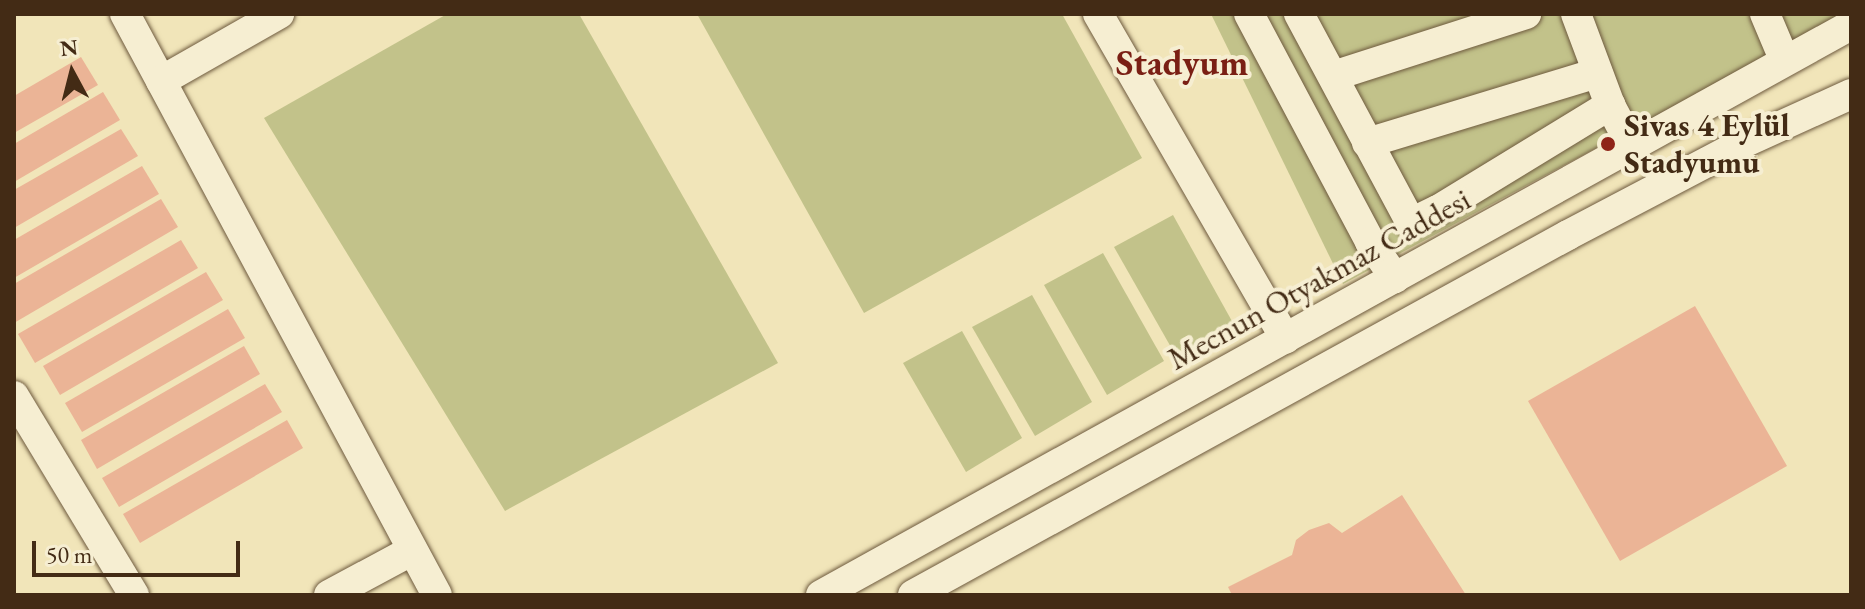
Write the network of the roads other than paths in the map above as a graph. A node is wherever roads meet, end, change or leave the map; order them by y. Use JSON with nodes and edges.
{"nodes":[{"id":1,"x":125,"y":14,"type":"edge"},
{"id":2,"x":279,"y":14,"type":"edge"},
{"id":3,"x":1098,"y":14,"type":"edge"},
{"id":4,"x":1249,"y":14,"type":"edge"},
{"id":5,"x":1299,"y":14,"type":"edge"},
{"id":6,"x":1526,"y":14,"type":"edge"},
{"id":7,"x":1576,"y":14,"type":"edge"},
{"id":8,"x":1765,"y":14,"type":"edge"},
{"id":9,"x":1851,"y":25,"type":"edge"},
{"id":10,"x":1784,"y":59,"type":"junction"},
{"id":11,"x":1598,"y":73,"type":"junction"},
{"id":12,"x":1333,"y":76,"type":"junction"},
{"id":13,"x":161,"y":81,"type":"junction"},
{"id":14,"x":1851,"y":94,"type":"edge"},
{"id":15,"x":1610,"y":105,"type":"junction"},
{"id":16,"x":1367,"y":143,"type":"junction"},
{"id":17,"x":1631,"y":145,"type":"junction"},
{"id":18,"x":1395,"y":278,"type":"junction"},
{"id":19,"x":1286,"y":339,"type":"junction"},
{"id":20,"x":14,"y":396,"type":"edge"},
{"id":21,"x":411,"y":551,"type":"junction"},
{"id":22,"x":134,"y":595,"type":"edge"},
{"id":23,"x":329,"y":595,"type":"edge"},
{"id":24,"x":437,"y":595,"type":"edge"},
{"id":25,"x":821,"y":595,"type":"edge"},
{"id":26,"x":913,"y":595,"type":"edge"}],
"edges":[{"from":1,"to":13,"type":"street"},
{"from":2,"to":13,"type":"street"},
{"from":3,"to":19,"type":"street"},
{"from":4,"to":18,"type":"street"},
{"from":5,"to":12,"type":"street"},
{"from":6,"to":12,"type":"street"},
{"from":7,"to":11,"type":"street"},
{"from":8,"to":10,"type":"street"},
{"from":9,"to":10,"type":"street","name":"Mecnun Otyakmaz Caddesi"},
{"from":10,"to":17,"type":"street","name":"Mecnun Otyakmaz Caddesi"},
{"from":11,"to":15,"type":"street"},
{"from":11,"to":16,"type":"street"},
{"from":12,"to":16,"type":"street"},
{"from":13,"to":21,"type":"street"},
{"from":14,"to":26,"type":"street"},
{"from":15,"to":16,"type":"street"},
{"from":15,"to":17,"type":"street"},
{"from":17,"to":18,"type":"street","name":"Mecnun Otyakmaz Caddesi"},
{"from":18,"to":19,"type":"street","name":"Mecnun Otyakmaz Caddesi"},
{"from":19,"to":25,"type":"street","name":"Mecnun Otyakmaz Caddesi"},
{"from":20,"to":22,"type":"street"},
{"from":21,"to":23,"type":"street"},
{"from":21,"to":24,"type":"street"}]}
